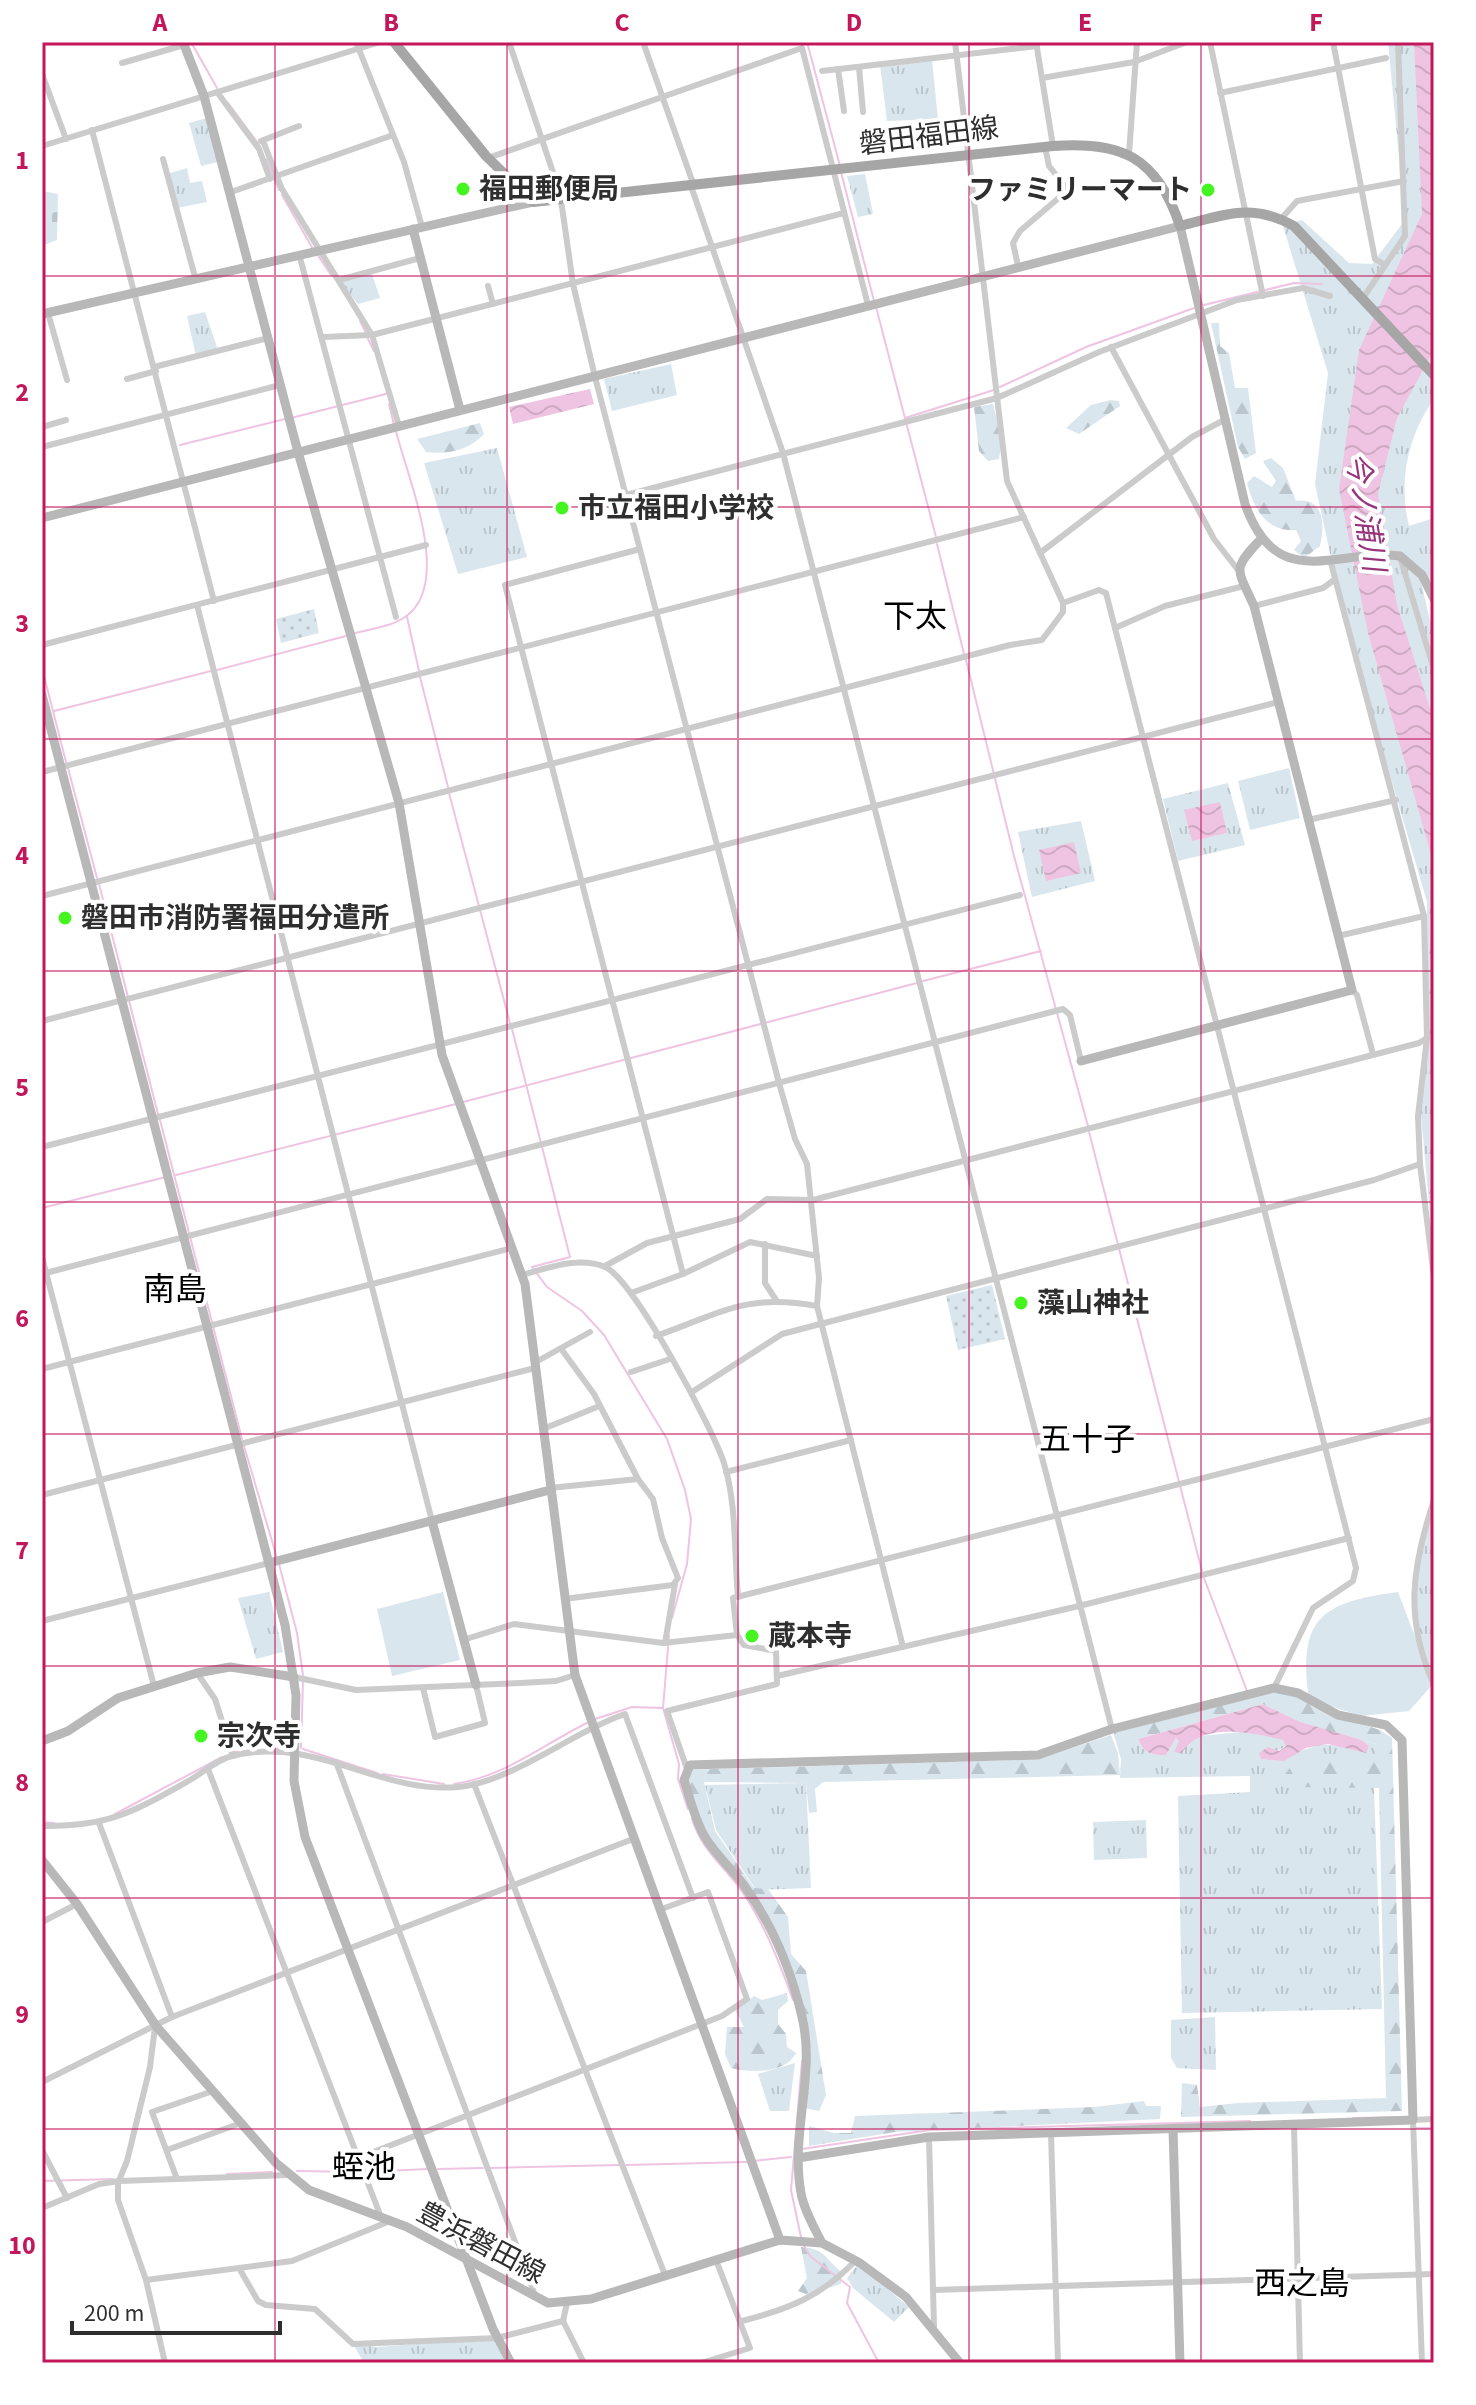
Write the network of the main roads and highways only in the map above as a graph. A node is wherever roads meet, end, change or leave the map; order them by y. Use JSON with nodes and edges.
{"nodes":[{"id":1,"x":394,"y":42,"type":"edge"},
{"id":2,"x":1432,"y":373,"type":"edge"}],
"edges":[{"from":1,"to":2,"type":"main road","name":"磐田福田線"}]}
